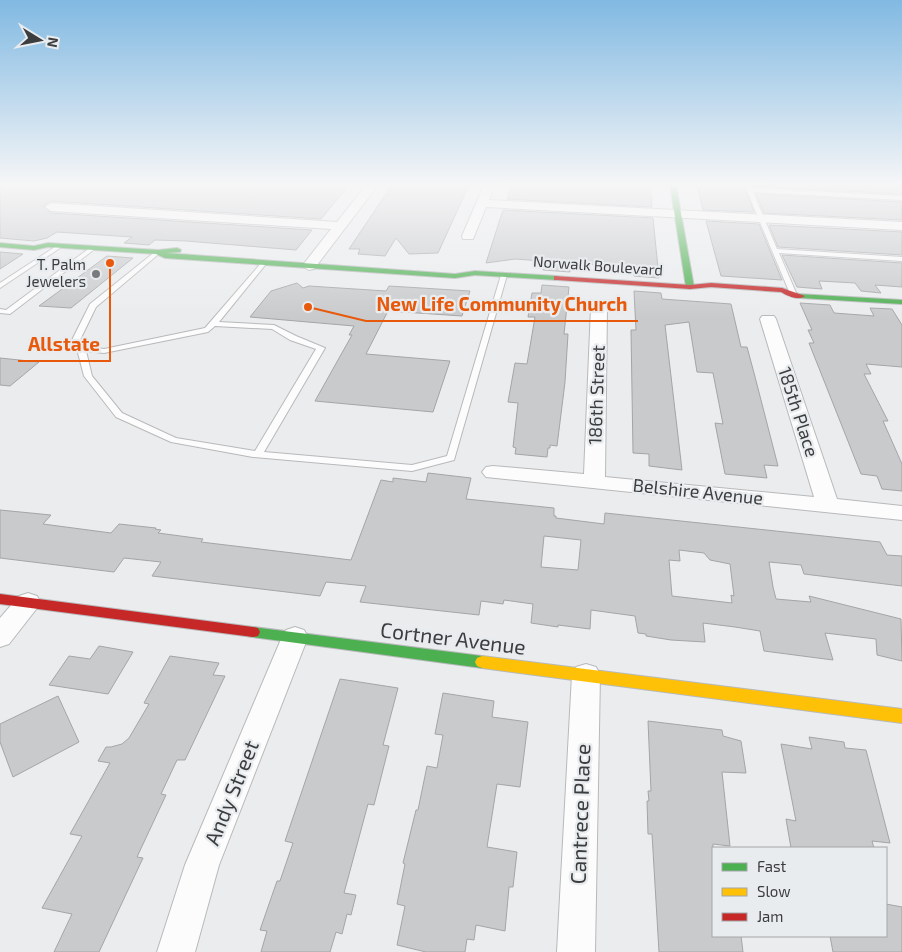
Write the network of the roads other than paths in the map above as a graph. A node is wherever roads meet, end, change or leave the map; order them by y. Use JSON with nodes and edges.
{"nodes":[{"id":1,"x":337,"y":229,"type":"edge"},
{"id":2,"x":471,"y":229,"type":"edge"},
{"id":3,"x":681,"y":229,"type":"edge"},
{"id":4,"x":766,"y":229,"type":"edge"},
{"id":5,"x":468,"y":236,"type":"dead end"},
{"id":6,"x":0,"y":238,"type":"edge"},
{"id":7,"x":48,"y":245,"type":"junction"},
{"id":8,"x":0,"y":246,"type":"edge"},
{"id":9,"x":60,"y":246,"type":"junction"},
{"id":10,"x":93,"y":248,"type":"junction"},
{"id":11,"x":774,"y":251,"type":"junction"},
{"id":12,"x":158,"y":252,"type":"junction"},
{"id":13,"x":902,"y":259,"type":"edge"},
{"id":14,"x":312,"y":262,"type":"junction"},
{"id":15,"x":264,"y":263,"type":"junction"},
{"id":16,"x":504,"y":275,"type":"junction"},
{"id":17,"x":0,"y":286,"type":"edge"},
{"id":18,"x":690,"y":287,"type":"junction"},
{"id":19,"x":793,"y":295,"type":"junction"},
{"id":20,"x":902,"y":302,"type":"edge"},
{"id":21,"x":599,"y":307,"type":"dead end"},
{"id":22,"x":0,"y":311,"type":"edge"},
{"id":23,"x":768,"y":319,"type":"dead end"},
{"id":24,"x":213,"y":324,"type":"junction"},
{"id":25,"x":81,"y":348,"type":"junction"},
{"id":26,"x":258,"y":454,"type":"junction"},
{"id":27,"x":493,"y":472,"type":"dead end"},
{"id":28,"x":594,"y":482,"type":"junction"},
{"id":29,"x":828,"y":505,"type":"junction"},
{"id":30,"x":902,"y":512,"type":"edge"},
{"id":31,"x":0,"y":599,"type":"edge"},
{"id":32,"x":28,"y":603,"type":"junction"},
{"id":33,"x":0,"y":637,"type":"edge"},
{"id":34,"x":295,"y":637,"type":"junction"},
{"id":35,"x":586,"y":675,"type":"junction"},
{"id":36,"x":902,"y":716,"type":"edge"},
{"id":37,"x":176,"y":952,"type":"edge"},
{"id":38,"x":576,"y":952,"type":"edge"}],
"edges":[{"from":1,"to":14,"type":"street"},
{"from":2,"to":5,"type":"street"},
{"from":3,"to":18,"type":"main road"},
{"from":4,"to":11,"type":"lane"},
{"from":6,"to":7,"type":"main road","name":"Norwalk Boulevard"},
{"from":7,"to":8,"type":"main road","name":"Norwalk Boulevard"},
{"from":7,"to":9,"type":"main road","name":"Norwalk Boulevard"},
{"from":9,"to":10,"type":"main road","name":"Norwalk Boulevard"},
{"from":9,"to":17,"type":"lane"},
{"from":10,"to":12,"type":"main road","name":"Norwalk Boulevard"},
{"from":10,"to":22,"type":"lane"},
{"from":11,"to":13,"type":"lane"},
{"from":11,"to":19,"type":"lane"},
{"from":12,"to":14,"type":"main road","name":"Norwalk Boulevard"},
{"from":12,"to":15,"type":"main road","name":"Norwalk Boulevard"},
{"from":12,"to":25,"type":"lane"},
{"from":14,"to":15,"type":"main road","name":"Norwalk Boulevard"},
{"from":14,"to":16,"type":"main road","name":"Norwalk Boulevard"},
{"from":15,"to":24,"type":"lane"},
{"from":16,"to":18,"type":"main road","name":"Norwalk Boulevard"},
{"from":16,"to":26,"type":"lane"},
{"from":18,"to":19,"type":"main road","name":"Norwalk Boulevard"},
{"from":19,"to":20,"type":"main road","name":"Norwalk Boulevard"},
{"from":21,"to":28,"type":"street","name":"186th Street"},
{"from":23,"to":29,"type":"street","name":"185th Place"},
{"from":24,"to":25,"type":"lane"},
{"from":24,"to":26,"type":"lane"},
{"from":25,"to":26,"type":"lane"},
{"from":27,"to":28,"type":"street","name":"Belshire Avenue"},
{"from":28,"to":29,"type":"street","name":"Belshire Avenue"},
{"from":29,"to":30,"type":"street","name":"Belshire Avenue"},
{"from":31,"to":32,"type":"main road","name":"Cortner Avenue"},
{"from":32,"to":33,"type":"street"},
{"from":32,"to":34,"type":"main road","name":"Cortner Avenue"},
{"from":34,"to":35,"type":"main road","name":"Cortner Avenue"},
{"from":34,"to":37,"type":"street","name":"Andy Street"},
{"from":35,"to":36,"type":"main road","name":"Cortner Avenue"},
{"from":35,"to":38,"type":"street","name":"Cantrece Place"}]}
